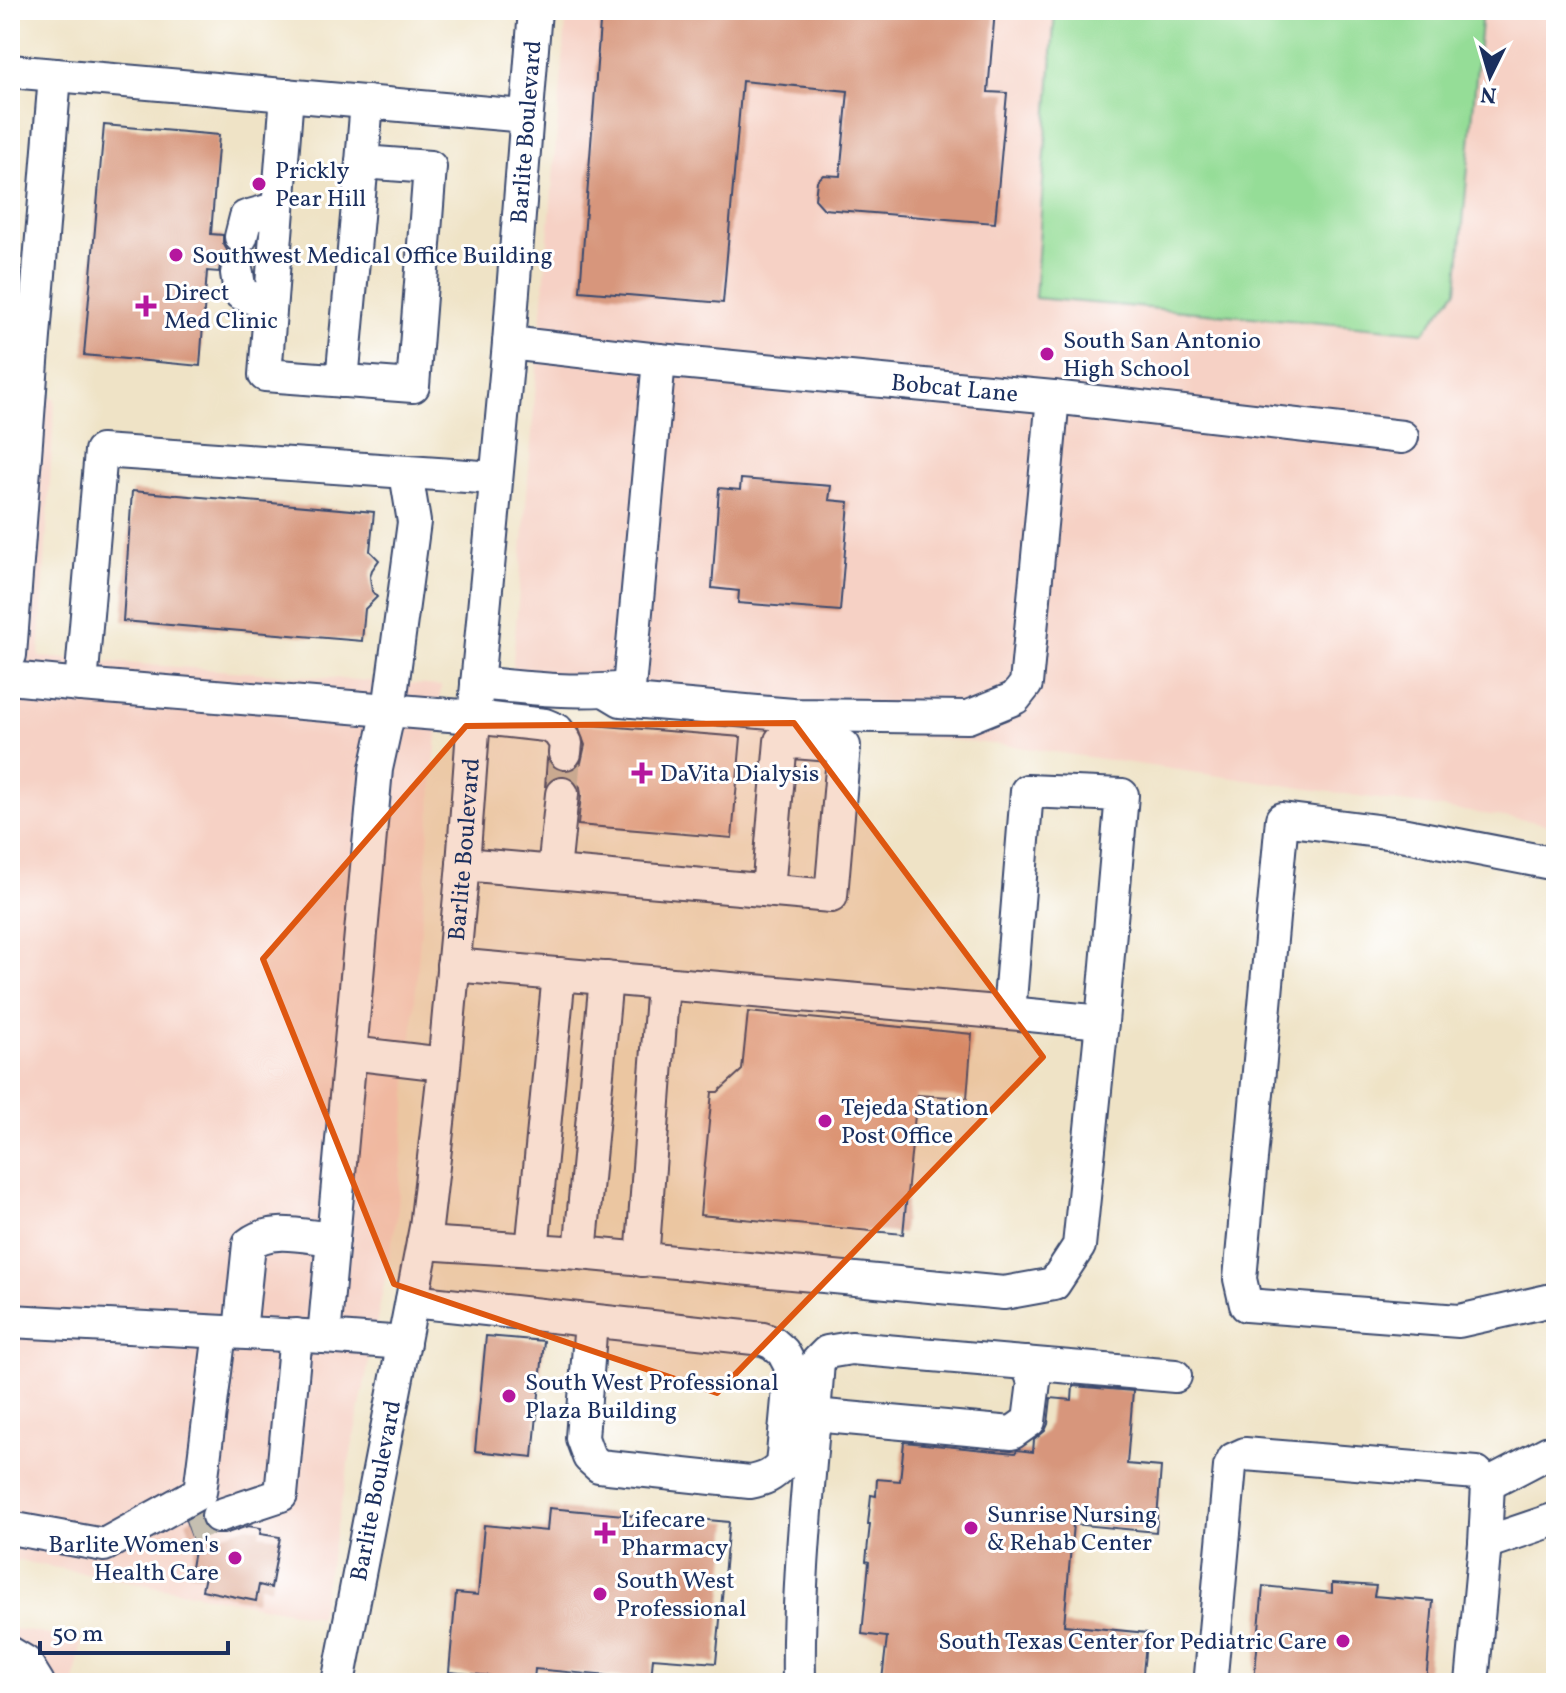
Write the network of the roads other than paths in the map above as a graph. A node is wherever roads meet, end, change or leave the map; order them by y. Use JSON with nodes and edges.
{"nodes":[{"id":1,"x":535,"y":10,"type":"edge"},
{"id":2,"x":10,"y":71,"type":"edge"},
{"id":3,"x":55,"y":75,"type":"junction"},
{"id":4,"x":287,"y":95,"type":"junction"},
{"id":5,"x":367,"y":102,"type":"junction"},
{"id":6,"x":525,"y":116,"type":"junction"},
{"id":7,"x":362,"y":162,"type":"junction"},
{"id":8,"x":278,"y":208,"type":"junction"},
{"id":9,"x":241,"y":237,"type":"dead end"},
{"id":10,"x":237,"y":273,"type":"dead end"},
{"id":11,"x":270,"y":305,"type":"junction"},
{"id":12,"x":509,"y":343,"type":"junction"},
{"id":13,"x":22,"y":348,"type":"edge"},
{"id":14,"x":659,"y":360,"type":"junction"},
{"id":15,"x":342,"y":381,"type":"junction"},
{"id":16,"x":1053,"y":397,"type":"junction"},
{"id":17,"x":1402,"y":437,"type":"dead end"},
{"id":18,"x":406,"y":473,"type":"junction"},
{"id":19,"x":496,"y":478,"type":"junction"},
{"id":20,"x":10,"y":655,"type":"edge"},
{"id":21,"x":10,"y":678,"type":"edge"},
{"id":22,"x":477,"y":683,"type":"junction"},
{"id":23,"x":81,"y":685,"type":"junction"},
{"id":24,"x":617,"y":690,"type":"junction"},
{"id":25,"x":389,"y":710,"type":"junction"},
{"id":26,"x":474,"y":717,"type":"junction"},
{"id":27,"x":565,"y":753,"type":"tunnel mouth"},
{"id":28,"x":562,"y":794,"type":"tunnel mouth"},
{"id":29,"x":463,"y":864,"type":"junction"},
{"id":30,"x":1556,"y":864,"type":"edge"},
{"id":31,"x":554,"y":871,"type":"junction"},
{"id":32,"x":768,"y":890,"type":"junction"},
{"id":33,"x":453,"y":965,"type":"junction"},
{"id":34,"x":559,"y":974,"type":"junction"},
{"id":35,"x":606,"y":978,"type":"junction"},
{"id":36,"x":663,"y":983,"type":"junction"},
{"id":37,"x":1009,"y":1013,"type":"junction"},
{"id":38,"x":1102,"y":1022,"type":"junction"},
{"id":39,"x":350,"y":1053,"type":"junction"},
{"id":40,"x":444,"y":1064,"type":"junction"},
{"id":41,"x":333,"y":1239,"type":"junction"},
{"id":42,"x":423,"y":1243,"type":"junction"},
{"id":43,"x":532,"y":1250,"type":"junction"},
{"id":44,"x":580,"y":1253,"type":"junction"},
{"id":45,"x":642,"y":1260,"type":"junction"},
{"id":46,"x":1556,"y":1299,"type":"edge"},
{"id":47,"x":412,"y":1301,"type":"junction"},
{"id":48,"x":10,"y":1321,"type":"edge"},
{"id":49,"x":591,"y":1321,"type":"junction"},
{"id":50,"x":230,"y":1332,"type":"junction"},
{"id":51,"x":310,"y":1336,"type":"junction"},
{"id":52,"x":404,"y":1343,"type":"junction"},
{"id":53,"x":1027,"y":1363,"type":"junction"},
{"id":54,"x":1175,"y":1376,"type":"dead end"},
{"id":55,"x":814,"y":1415,"type":"junction"},
{"id":56,"x":1556,"y":1455,"type":"edge"},
{"id":57,"x":1488,"y":1484,"type":"junction"},
{"id":58,"x":218,"y":1516,"type":"tunnel mouth"},
{"id":59,"x":1556,"y":1519,"type":"edge"},
{"id":60,"x":188,"y":1526,"type":"tunnel mouth"},
{"id":61,"x":10,"y":1528,"type":"edge"},
{"id":62,"x":129,"y":1531,"type":"junction"},
{"id":63,"x":1485,"y":1543,"type":"junction"},
{"id":64,"x":10,"y":1653,"type":"edge"},
{"id":65,"x":1211,"y":1675,"type":"dead end"},
{"id":66,"x":38,"y":1683,"type":"edge"},
{"id":67,"x":338,"y":1683,"type":"edge"},
{"id":68,"x":799,"y":1683,"type":"edge"},
{"id":69,"x":1472,"y":1683,"type":"edge"}],
"edges":[{"from":1,"to":6,"type":"street","name":"Barlite Boulevard"},
{"from":2,"to":3,"type":"street"},
{"from":3,"to":4,"type":"street"},
{"from":3,"to":13,"type":"street"},
{"from":4,"to":5,"type":"street"},
{"from":4,"to":8,"type":"street"},
{"from":5,"to":6,"type":"street"},
{"from":5,"to":7,"type":"street"},
{"from":6,"to":12,"type":"street","name":"Barlite Boulevard"},
{"from":7,"to":15,"type":"street"},
{"from":7,"to":15,"type":"street"},
{"from":8,"to":9,"type":"street"},
{"from":8,"to":11,"type":"street"},
{"from":10,"to":11,"type":"street"},
{"from":11,"to":15,"type":"street"},
{"from":12,"to":14,"type":"street","name":"Bobcat Lane"},
{"from":12,"to":19,"type":"street","name":"Barlite Boulevard"},
{"from":13,"to":20,"type":"street"},
{"from":14,"to":16,"type":"street","name":"Bobcat Lane"},
{"from":14,"to":24,"type":"street"},
{"from":16,"to":17,"type":"street","name":"Bobcat Lane"},
{"from":16,"to":24,"type":"street"},
{"from":18,"to":19,"type":"street"},
{"from":18,"to":23,"type":"street"},
{"from":18,"to":25,"type":"street"},
{"from":19,"to":22,"type":"street","name":"Barlite Boulevard"},
{"from":21,"to":23,"type":"street"},
{"from":22,"to":24,"type":"street"},
{"from":22,"to":26,"type":"street","name":"Barlite Boulevard"},
{"from":23,"to":25,"type":"street"},
{"from":25,"to":26,"type":"street"},
{"from":25,"to":39,"type":"street"},
{"from":26,"to":27,"type":"street"},
{"from":26,"to":29,"type":"street","name":"Barlite Boulevard"},
{"from":28,"to":31,"type":"street"},
{"from":29,"to":31,"type":"street"},
{"from":29,"to":33,"type":"street","name":"Barlite Boulevard"},
{"from":30,"to":46,"type":"street"},
{"from":31,"to":32,"type":"street"},
{"from":32,"to":32,"type":"street"},
{"from":33,"to":34,"type":"street"},
{"from":33,"to":40,"type":"street","name":"Barlite Boulevard"},
{"from":34,"to":35,"type":"street"},
{"from":34,"to":43,"type":"street"},
{"from":35,"to":36,"type":"street"},
{"from":35,"to":44,"type":"street"},
{"from":36,"to":37,"type":"street"},
{"from":36,"to":45,"type":"street"},
{"from":37,"to":38,"type":"street"},
{"from":37,"to":38,"type":"street"},
{"from":38,"to":45,"type":"street"},
{"from":39,"to":40,"type":"street"},
{"from":39,"to":41,"type":"street"},
{"from":40,"to":42,"type":"street","name":"Barlite Boulevard"},
{"from":41,"to":50,"type":"street"},
{"from":41,"to":51,"type":"street"},
{"from":42,"to":43,"type":"street"},
{"from":42,"to":47,"type":"street","name":"Barlite Boulevard"},
{"from":43,"to":44,"type":"street"},
{"from":44,"to":45,"type":"street"},
{"from":47,"to":49,"type":"street"},
{"from":47,"to":52,"type":"street","name":"Barlite Boulevard"},
{"from":48,"to":50,"type":"street"},
{"from":49,"to":49,"type":"street"},
{"from":50,"to":51,"type":"street"},
{"from":50,"to":62,"type":"street"},
{"from":51,"to":52,"type":"street"},
{"from":51,"to":58,"type":"street"},
{"from":52,"to":67,"type":"street","name":"Barlite Boulevard"},
{"from":53,"to":54,"type":"street"},
{"from":53,"to":55,"type":"street"},
{"from":53,"to":55,"type":"street"},
{"from":55,"to":68,"type":"street"},
{"from":56,"to":57,"type":"street"},
{"from":57,"to":63,"type":"street"},
{"from":57,"to":65,"type":"street"},
{"from":59,"to":63,"type":"street"},
{"from":60,"to":62,"type":"street"},
{"from":61,"to":62,"type":"street"},
{"from":63,"to":69,"type":"street"},
{"from":64,"to":66,"type":"street"}]}
